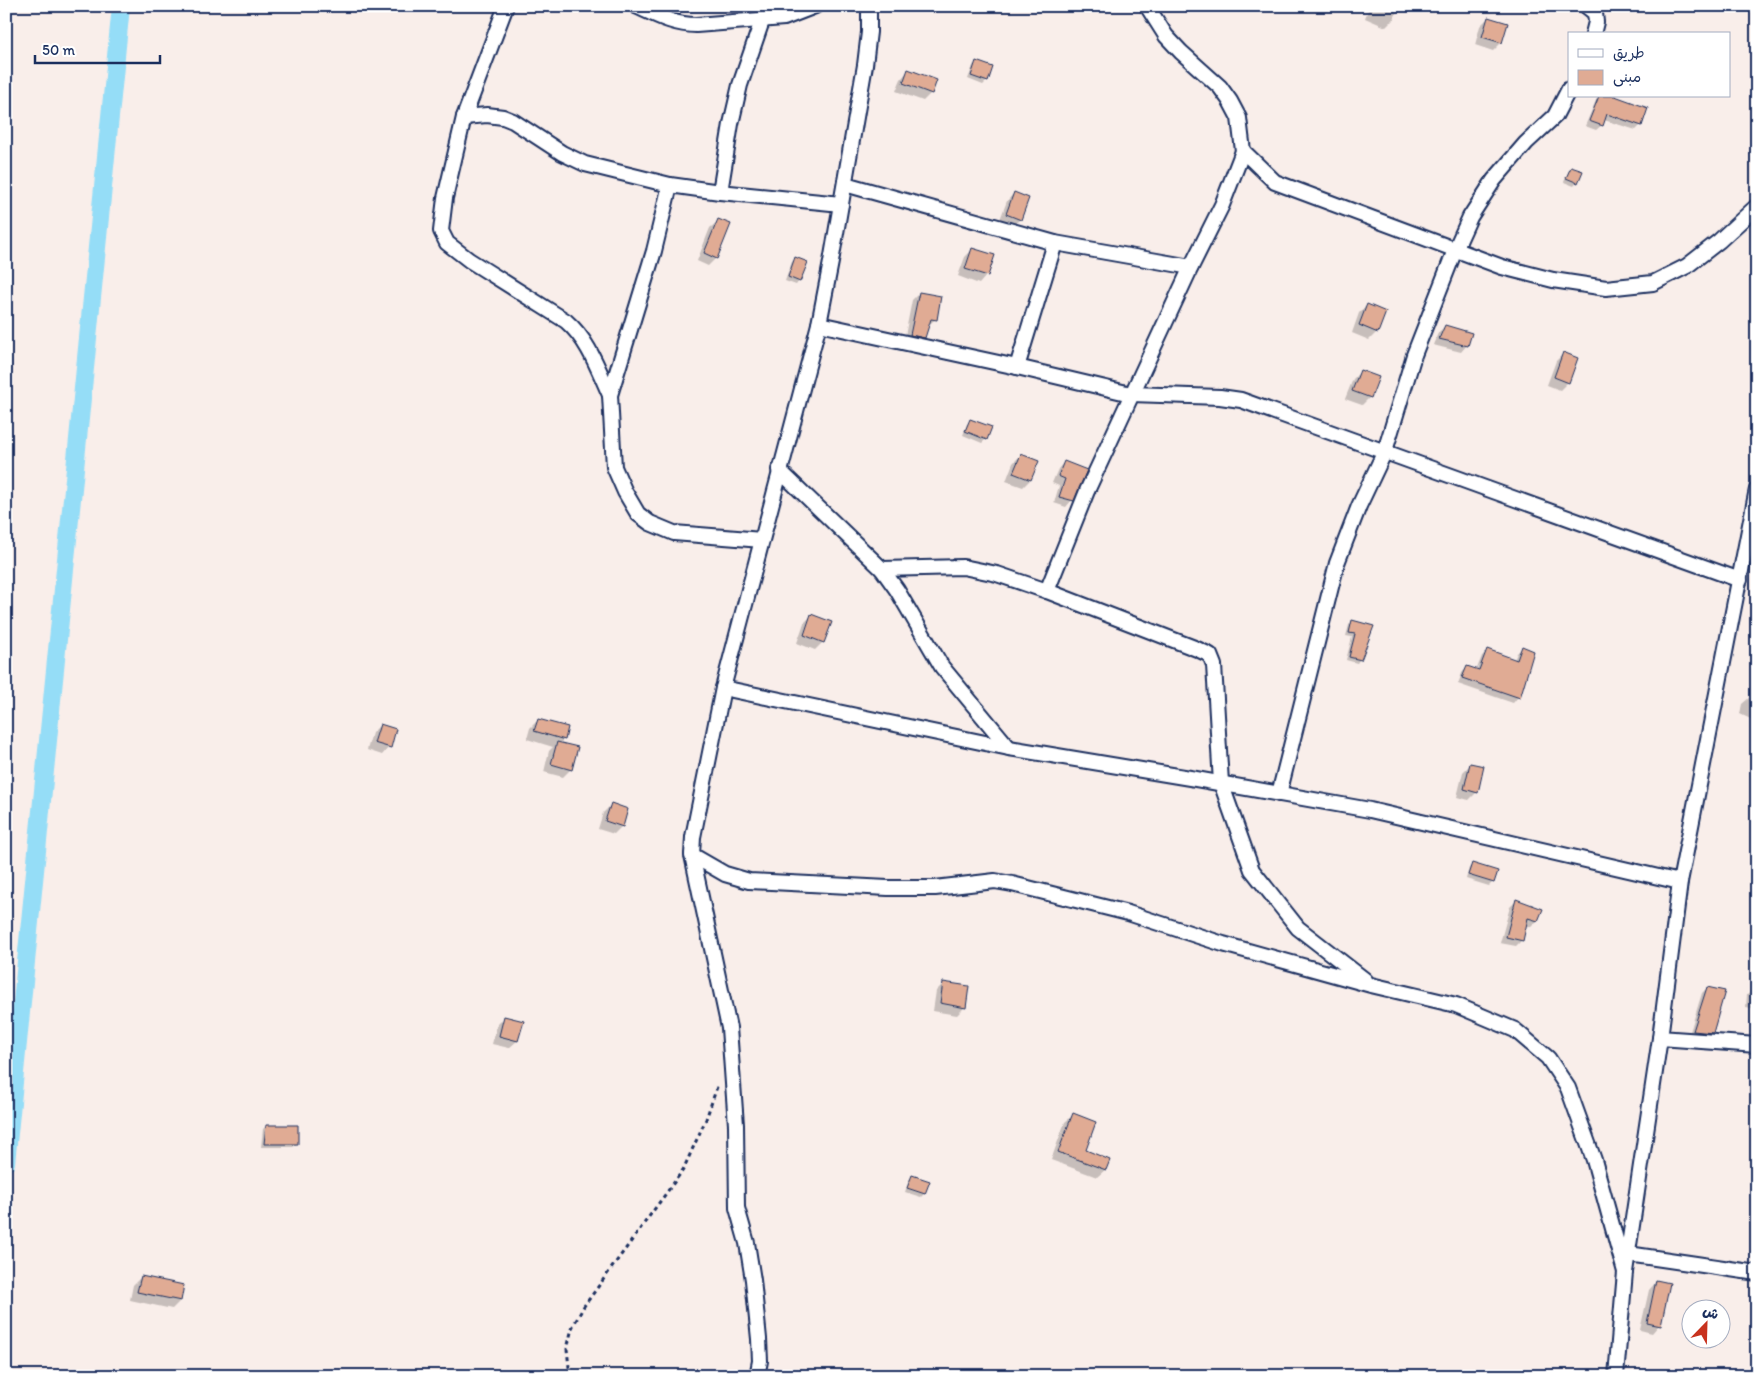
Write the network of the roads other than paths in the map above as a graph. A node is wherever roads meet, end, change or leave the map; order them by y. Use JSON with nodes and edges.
{"nodes":[{"id":1,"x":506,"y":6,"type":"edge"},
{"id":2,"x":636,"y":6,"type":"edge"},
{"id":3,"x":815,"y":6,"type":"edge"},
{"id":4,"x":869,"y":6,"type":"edge"},
{"id":5,"x":1147,"y":6,"type":"edge"},
{"id":6,"x":1586,"y":6,"type":"edge"},
{"id":7,"x":762,"y":21,"type":"junction"},
{"id":8,"x":1594,"y":32,"type":"edge"},
{"id":9,"x":1568,"y":91,"type":"edge"},
{"id":10,"x":464,"y":117,"type":"junction"},
{"id":11,"x":1243,"y":151,"type":"junction"},
{"id":12,"x":845,"y":184,"type":"junction"},
{"id":13,"x":670,"y":185,"type":"junction"},
{"id":14,"x":720,"y":192,"type":"junction"},
{"id":15,"x":842,"y":204,"type":"junction"},
{"id":16,"x":1757,"y":206,"type":"edge"},
{"id":17,"x":1056,"y":243,"type":"junction"},
{"id":18,"x":1455,"y":250,"type":"junction"},
{"id":19,"x":1191,"y":267,"type":"junction"},
{"id":20,"x":818,"y":324,"type":"junction"},
{"id":21,"x":1017,"y":367,"type":"junction"},
{"id":22,"x":1131,"y":394,"type":"junction"},
{"id":23,"x":610,"y":396,"type":"junction"},
{"id":24,"x":1385,"y":451,"type":"junction"},
{"id":25,"x":780,"y":470,"type":"junction"},
{"id":26,"x":1757,"y":489,"type":"edge"},
{"id":27,"x":762,"y":540,"type":"junction"},
{"id":28,"x":882,"y":569,"type":"junction"},
{"id":29,"x":1740,"y":580,"type":"junction"},
{"id":30,"x":1047,"y":591,"type":"junction"},
{"id":31,"x":723,"y":688,"type":"junction"},
{"id":32,"x":1010,"y":748,"type":"junction"},
{"id":33,"x":1221,"y":783,"type":"junction"},
{"id":34,"x":1279,"y":794,"type":"junction"},
{"id":35,"x":692,"y":854,"type":"junction"},
{"id":36,"x":1680,"y":882,"type":"junction"},
{"id":37,"x":1371,"y":985,"type":"junction"},
{"id":38,"x":1660,"y":1038,"type":"junction"},
{"id":39,"x":1757,"y":1045,"type":"edge"},
{"id":40,"x":1628,"y":1254,"type":"junction"},
{"id":41,"x":1625,"y":1272,"type":"junction"},
{"id":42,"x":1757,"y":1273,"type":"edge"},
{"id":43,"x":757,"y":1376,"type":"edge"},
{"id":44,"x":1616,"y":1376,"type":"edge"}],
"edges":[{"from":1,"to":10,"type":"street"},
{"from":2,"to":7,"type":"street"},
{"from":3,"to":7,"type":"street"},
{"from":4,"to":12,"type":"street"},
{"from":5,"to":11,"type":"street"},
{"from":6,"to":8,"type":"street"},
{"from":7,"to":14,"type":"street"},
{"from":9,"to":18,"type":"street"},
{"from":10,"to":13,"type":"street"},
{"from":10,"to":23,"type":"street"},
{"from":11,"to":18,"type":"street"},
{"from":11,"to":19,"type":"street"},
{"from":12,"to":15,"type":"street"},
{"from":12,"to":17,"type":"street"},
{"from":13,"to":14,"type":"street"},
{"from":13,"to":23,"type":"street"},
{"from":14,"to":15,"type":"street"},
{"from":15,"to":20,"type":"street"},
{"from":16,"to":18,"type":"street"},
{"from":17,"to":19,"type":"street"},
{"from":17,"to":21,"type":"street"},
{"from":18,"to":24,"type":"street"},
{"from":19,"to":22,"type":"street"},
{"from":20,"to":21,"type":"street"},
{"from":20,"to":25,"type":"street"},
{"from":21,"to":22,"type":"street"},
{"from":22,"to":24,"type":"street"},
{"from":22,"to":30,"type":"street"},
{"from":23,"to":27,"type":"street"},
{"from":24,"to":29,"type":"street"},
{"from":24,"to":34,"type":"street"},
{"from":25,"to":27,"type":"street"},
{"from":25,"to":28,"type":"street"},
{"from":26,"to":29,"type":"street"},
{"from":27,"to":31,"type":"street"},
{"from":28,"to":30,"type":"street"},
{"from":28,"to":32,"type":"street"},
{"from":29,"to":36,"type":"street"},
{"from":30,"to":33,"type":"street"},
{"from":31,"to":32,"type":"street"},
{"from":31,"to":35,"type":"street"},
{"from":32,"to":33,"type":"street"},
{"from":33,"to":34,"type":"street"},
{"from":33,"to":37,"type":"street"},
{"from":34,"to":36,"type":"street"},
{"from":35,"to":37,"type":"street"},
{"from":35,"to":43,"type":"street"},
{"from":36,"to":38,"type":"street"},
{"from":37,"to":41,"type":"street"},
{"from":38,"to":39,"type":"street"},
{"from":38,"to":40,"type":"street"},
{"from":40,"to":41,"type":"street"},
{"from":40,"to":42,"type":"street"},
{"from":41,"to":44,"type":"street"}]}
